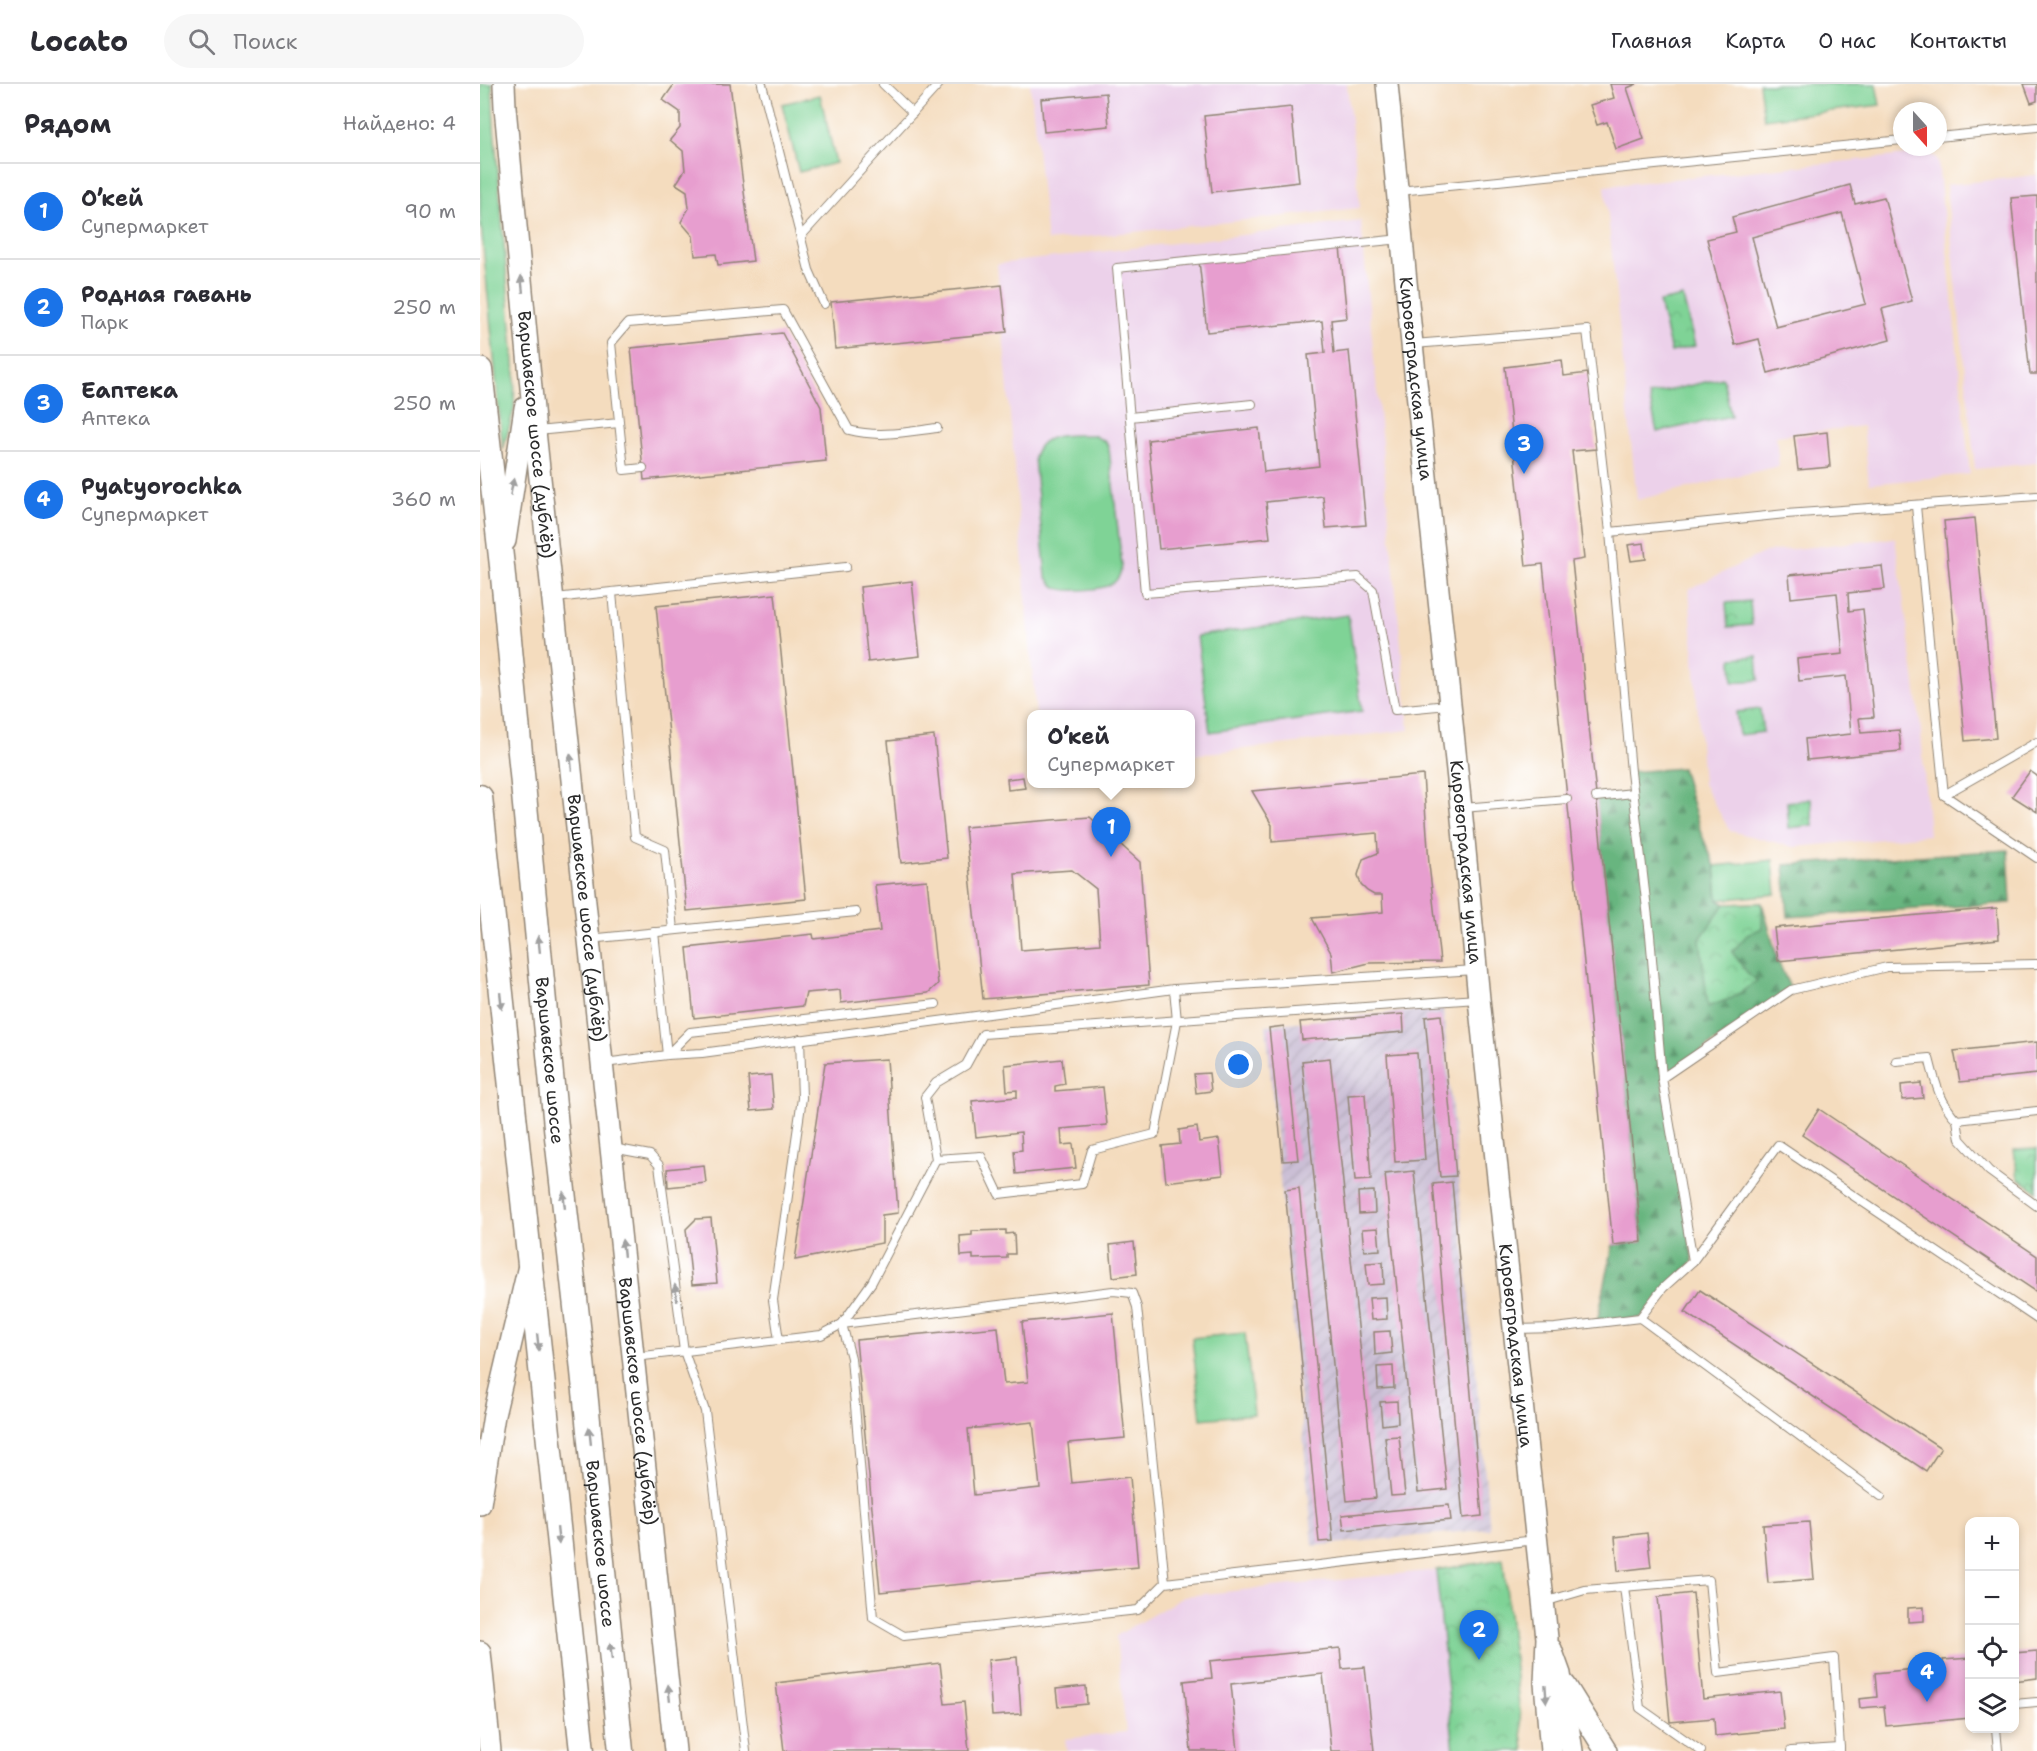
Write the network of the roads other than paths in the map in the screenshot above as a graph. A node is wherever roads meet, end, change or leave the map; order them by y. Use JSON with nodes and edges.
{"nodes":[{"id":1,"x":504,"y":84,"type":"edge"},
{"id":2,"x":762,"y":84,"type":"edge"},
{"id":3,"x":883,"y":84,"type":"edge"},
{"id":4,"x":939,"y":84,"type":"edge"},
{"id":5,"x":1387,"y":84,"type":"edge"},
{"id":6,"x":914,"y":113,"type":"junction"},
{"id":7,"x":2037,"y":127,"type":"edge"},
{"id":8,"x":1947,"y":135,"type":"edge"},
{"id":9,"x":1893,"y":141,"type":"edge"},
{"id":10,"x":1397,"y":191,"type":"junction"},
{"id":11,"x":801,"y":236,"type":"junction"},
{"id":12,"x":1402,"y":238,"type":"junction"},
{"id":13,"x":824,"y":304,"type":"dead end"},
{"id":14,"x":1412,"y":344,"type":"junction"},
{"id":15,"x":530,"y":363,"type":"junction"},
{"id":16,"x":480,"y":370,"type":"edge"},
{"id":17,"x":1252,"y":404,"type":"dead end"},
{"id":18,"x":1130,"y":417,"type":"junction"},
{"id":19,"x":619,"y":423,"type":"junction"},
{"id":20,"x":937,"y":428,"type":"dead end"},
{"id":21,"x":535,"y":431,"type":"junction"},
{"id":22,"x":643,"y":468,"type":"dead end"},
{"id":23,"x":2037,"y":496,"type":"edge"},
{"id":24,"x":1916,"y":506,"type":"junction"},
{"id":25,"x":1610,"y":532,"type":"junction"},
{"id":26,"x":502,"y":566,"type":"junction"},
{"id":27,"x":846,"y":567,"type":"dead end"},
{"id":28,"x":612,"y":593,"type":"junction"},
{"id":29,"x":554,"y":598,"type":"junction"},
{"id":30,"x":1449,"y":704,"type":"junction"},
{"id":31,"x":2037,"y":742,"type":"edge"},
{"id":32,"x":1633,"y":793,"type":"junction"},
{"id":33,"x":1944,"y":795,"type":"junction"},
{"id":34,"x":480,"y":797,"type":"edge"},
{"id":35,"x":1596,"y":797,"type":"dead end"},
{"id":36,"x":1567,"y":800,"type":"dead end"},
{"id":37,"x":1461,"y":808,"type":"junction"},
{"id":38,"x":2037,"y":858,"type":"edge"},
{"id":39,"x":856,"y":912,"type":"dead end"},
{"id":40,"x":673,"y":930,"type":"junction"},
{"id":41,"x":654,"y":932,"type":"junction"},
{"id":42,"x":589,"y":939,"type":"junction"},
{"id":43,"x":2037,"y":964,"type":"edge"},
{"id":44,"x":1476,"y":970,"type":"junction"},
{"id":45,"x":1174,"y":989,"type":"junction"},
{"id":46,"x":1479,"y":999,"type":"junction"},
{"id":47,"x":936,"y":1004,"type":"dead end"},
{"id":48,"x":1177,"y":1021,"type":"junction"},
{"id":49,"x":800,"y":1039,"type":"junction"},
{"id":50,"x":667,"y":1055,"type":"junction"},
{"id":51,"x":1896,"y":1061,"type":"dead end"},
{"id":52,"x":602,"y":1064,"type":"junction"},
{"id":53,"x":1662,"y":1078,"type":"junction"},
{"id":54,"x":2037,"y":1111,"type":"edge"},
{"id":55,"x":1957,"y":1120,"type":"junction"},
{"id":56,"x":612,"y":1141,"type":"junction"},
{"id":57,"x":936,"y":1159,"type":"junction"},
{"id":58,"x":2037,"y":1206,"type":"edge"},
{"id":59,"x":1693,"y":1261,"type":"junction"},
{"id":60,"x":529,"y":1263,"type":"junction"},
{"id":61,"x":1640,"y":1318,"type":"junction"},
{"id":62,"x":2037,"y":1319,"type":"edge"},
{"id":63,"x":842,"y":1324,"type":"junction"},
{"id":64,"x":1514,"y":1329,"type":"junction"},
{"id":65,"x":779,"y":1340,"type":"junction"},
{"id":66,"x":684,"y":1351,"type":"junction"},
{"id":67,"x":635,"y":1357,"type":"junction"},
{"id":68,"x":1881,"y":1496,"type":"dead end"},
{"id":69,"x":480,"y":1504,"type":"edge"},
{"id":70,"x":1537,"y":1540,"type":"junction"},
{"id":71,"x":1165,"y":1583,"type":"junction"},
{"id":72,"x":1624,"y":1587,"type":"junction"},
{"id":73,"x":1543,"y":1602,"type":"junction"},
{"id":74,"x":1547,"y":1638,"type":"junction"},
{"id":75,"x":480,"y":1652,"type":"edge"},
{"id":76,"x":1560,"y":1674,"type":"junction"},
{"id":77,"x":2037,"y":1701,"type":"edge"},
{"id":78,"x":2019,"y":1703,"type":"edge"},
{"id":79,"x":1996,"y":1733,"type":"edge"},
{"id":80,"x":1840,"y":1749,"type":"edge"},
{"id":81,"x":490,"y":1751,"type":"edge"},
{"id":82,"x":582,"y":1751,"type":"edge"},
{"id":83,"x":621,"y":1751,"type":"edge"},
{"id":84,"x":675,"y":1751,"type":"edge"},
{"id":85,"x":746,"y":1751,"type":"edge"},
{"id":86,"x":1551,"y":1751,"type":"edge"},
{"id":87,"x":1572,"y":1751,"type":"edge"},
{"id":88,"x":1606,"y":1751,"type":"edge"},
{"id":89,"x":1701,"y":1751,"type":"edge"},
{"id":90,"x":1791,"y":1751,"type":"edge"},
{"id":91,"x":1998,"y":1751,"type":"edge"}],
"edges":[{"from":15,"to":1,"type":"main road","name":"Варшавское шоссе (дублёр)","one_way":true},
{"from":2,"to":11,"type":"lane"},
{"from":3,"to":6,"type":"lane"},
{"from":4,"to":6,"type":"lane"},
{"from":5,"to":10,"type":"main road","name":"Кировоградская улица"},
{"from":6,"to":11,"type":"lane"},
{"from":7,"to":8,"type":"lane"},
{"from":9,"to":10,"type":"lane"},
{"from":10,"to":12,"type":"main road","name":"Кировоградская улица"},
{"from":11,"to":13,"type":"lane"},
{"from":12,"to":14,"type":"main road","name":"Кировоградская улица"},
{"from":12,"to":18,"type":"lane"},
{"from":14,"to":25,"type":"lane"},
{"from":14,"to":30,"type":"main road","name":"Кировоградская улица"},
{"from":15,"to":21,"type":"main road","name":"Варшавское шоссе (дублёр)"},
{"from":26,"to":15,"type":"main road","one_way":true},
{"from":16,"to":26,"type":"main road","name":"Варшавское шоссе"},
{"from":17,"to":18,"type":"lane"},
{"from":18,"to":30,"type":"lane"},
{"from":19,"to":20,"type":"lane"},
{"from":19,"to":21,"type":"lane"},
{"from":19,"to":22,"type":"lane"},
{"from":21,"to":29,"type":"main road","name":"Варшавское шоссе (дублёр)"},
{"from":23,"to":24,"type":"lane"},
{"from":24,"to":25,"type":"lane"},
{"from":24,"to":33,"type":"lane"},
{"from":25,"to":32,"type":"lane"},
{"from":83,"to":26,"type":"main road","name":"Варшавское шоссе","one_way":true},
{"from":27,"to":28,"type":"lane"},
{"from":28,"to":29,"type":"lane"},
{"from":28,"to":40,"type":"lane"},
{"from":42,"to":29,"type":"main road","name":"Варшавское шоссе (дублёр)","one_way":true},
{"from":30,"to":37,"type":"main road","name":"Кировоградская улица"},
{"from":31,"to":33,"type":"lane"},
{"from":32,"to":35,"type":"lane"},
{"from":32,"to":53,"type":"lane"},
{"from":33,"to":38,"type":"lane"},
{"from":34,"to":60,"type":"main road","one_way":true},
{"from":36,"to":37,"type":"lane"},
{"from":37,"to":44,"type":"main road","name":"Кировоградская улица"},
{"from":39,"to":40,"type":"lane"},
{"from":40,"to":41,"type":"lane"},
{"from":41,"to":42,"type":"lane"},
{"from":41,"to":50,"type":"lane"},
{"from":42,"to":52,"type":"main road","name":"Варшавское шоссе (дублёр)"},
{"from":43,"to":53,"type":"lane"},
{"from":44,"to":45,"type":"lane"},
{"from":44,"to":46,"type":"main road","name":"Кировоградская улица"},
{"from":45,"to":48,"type":"lane"},
{"from":45,"to":49,"type":"lane"},
{"from":46,"to":48,"type":"lane"},
{"from":46,"to":64,"type":"main road","name":"Кировоградская улица"},
{"from":47,"to":50,"type":"lane"},
{"from":48,"to":57,"type":"lane"},
{"from":48,"to":57,"type":"lane"},
{"from":49,"to":50,"type":"lane"},
{"from":49,"to":65,"type":"lane"},
{"from":50,"to":52,"type":"lane"},
{"from":51,"to":55,"type":"lane"},
{"from":52,"to":56,"type":"main road","name":"Варшавское шоссе (дублёр)"},
{"from":53,"to":59,"type":"lane"},
{"from":54,"to":55,"type":"lane"},
{"from":55,"to":58,"type":"lane"},
{"from":66,"to":56,"type":"lane","one_way":true},
{"from":67,"to":56,"type":"main road","name":"Варшавское шоссе (дублёр)","one_way":true},
{"from":57,"to":63,"type":"lane"},
{"from":59,"to":61,"type":"lane"},
{"from":59,"to":62,"type":"lane"},
{"from":60,"to":69,"type":"main road"},
{"from":60,"to":82,"type":"main road","one_way":true},
{"from":61,"to":64,"type":"lane"},
{"from":61,"to":68,"type":"lane"},
{"from":63,"to":65,"type":"lane"},
{"from":63,"to":71,"type":"lane"},
{"from":63,"to":71,"type":"lane"},
{"from":64,"to":70,"type":"main road","name":"Кировоградская улица"},
{"from":65,"to":66,"type":"lane"},
{"from":66,"to":67,"type":"lane"},
{"from":66,"to":85,"type":"lane"},
{"from":84,"to":67,"type":"main road","name":"Варшавское шоссе (дублёр)","one_way":true},
{"from":70,"to":71,"type":"lane"},
{"from":70,"to":73,"type":"main road","name":"Кировоградская улица"},
{"from":72,"to":73,"type":"lane"},
{"from":72,"to":80,"type":"lane"},
{"from":72,"to":89,"type":"lane"},
{"from":73,"to":74,"type":"main road","name":"Кировоградская улица"},
{"from":74,"to":76,"type":"main road","name":"Кировоградская улица"},
{"from":74,"to":86,"type":"main road","name":"Кировоградская улица","one_way":true},
{"from":75,"to":81,"type":"main road"},
{"from":76,"to":87,"type":"main road","name":"Кировоградская улица"},
{"from":76,"to":88,"type":"main road"},
{"from":77,"to":78,"type":"lane"},
{"from":79,"to":91,"type":"lane"},
{"from":80,"to":90,"type":"lane"}]}
